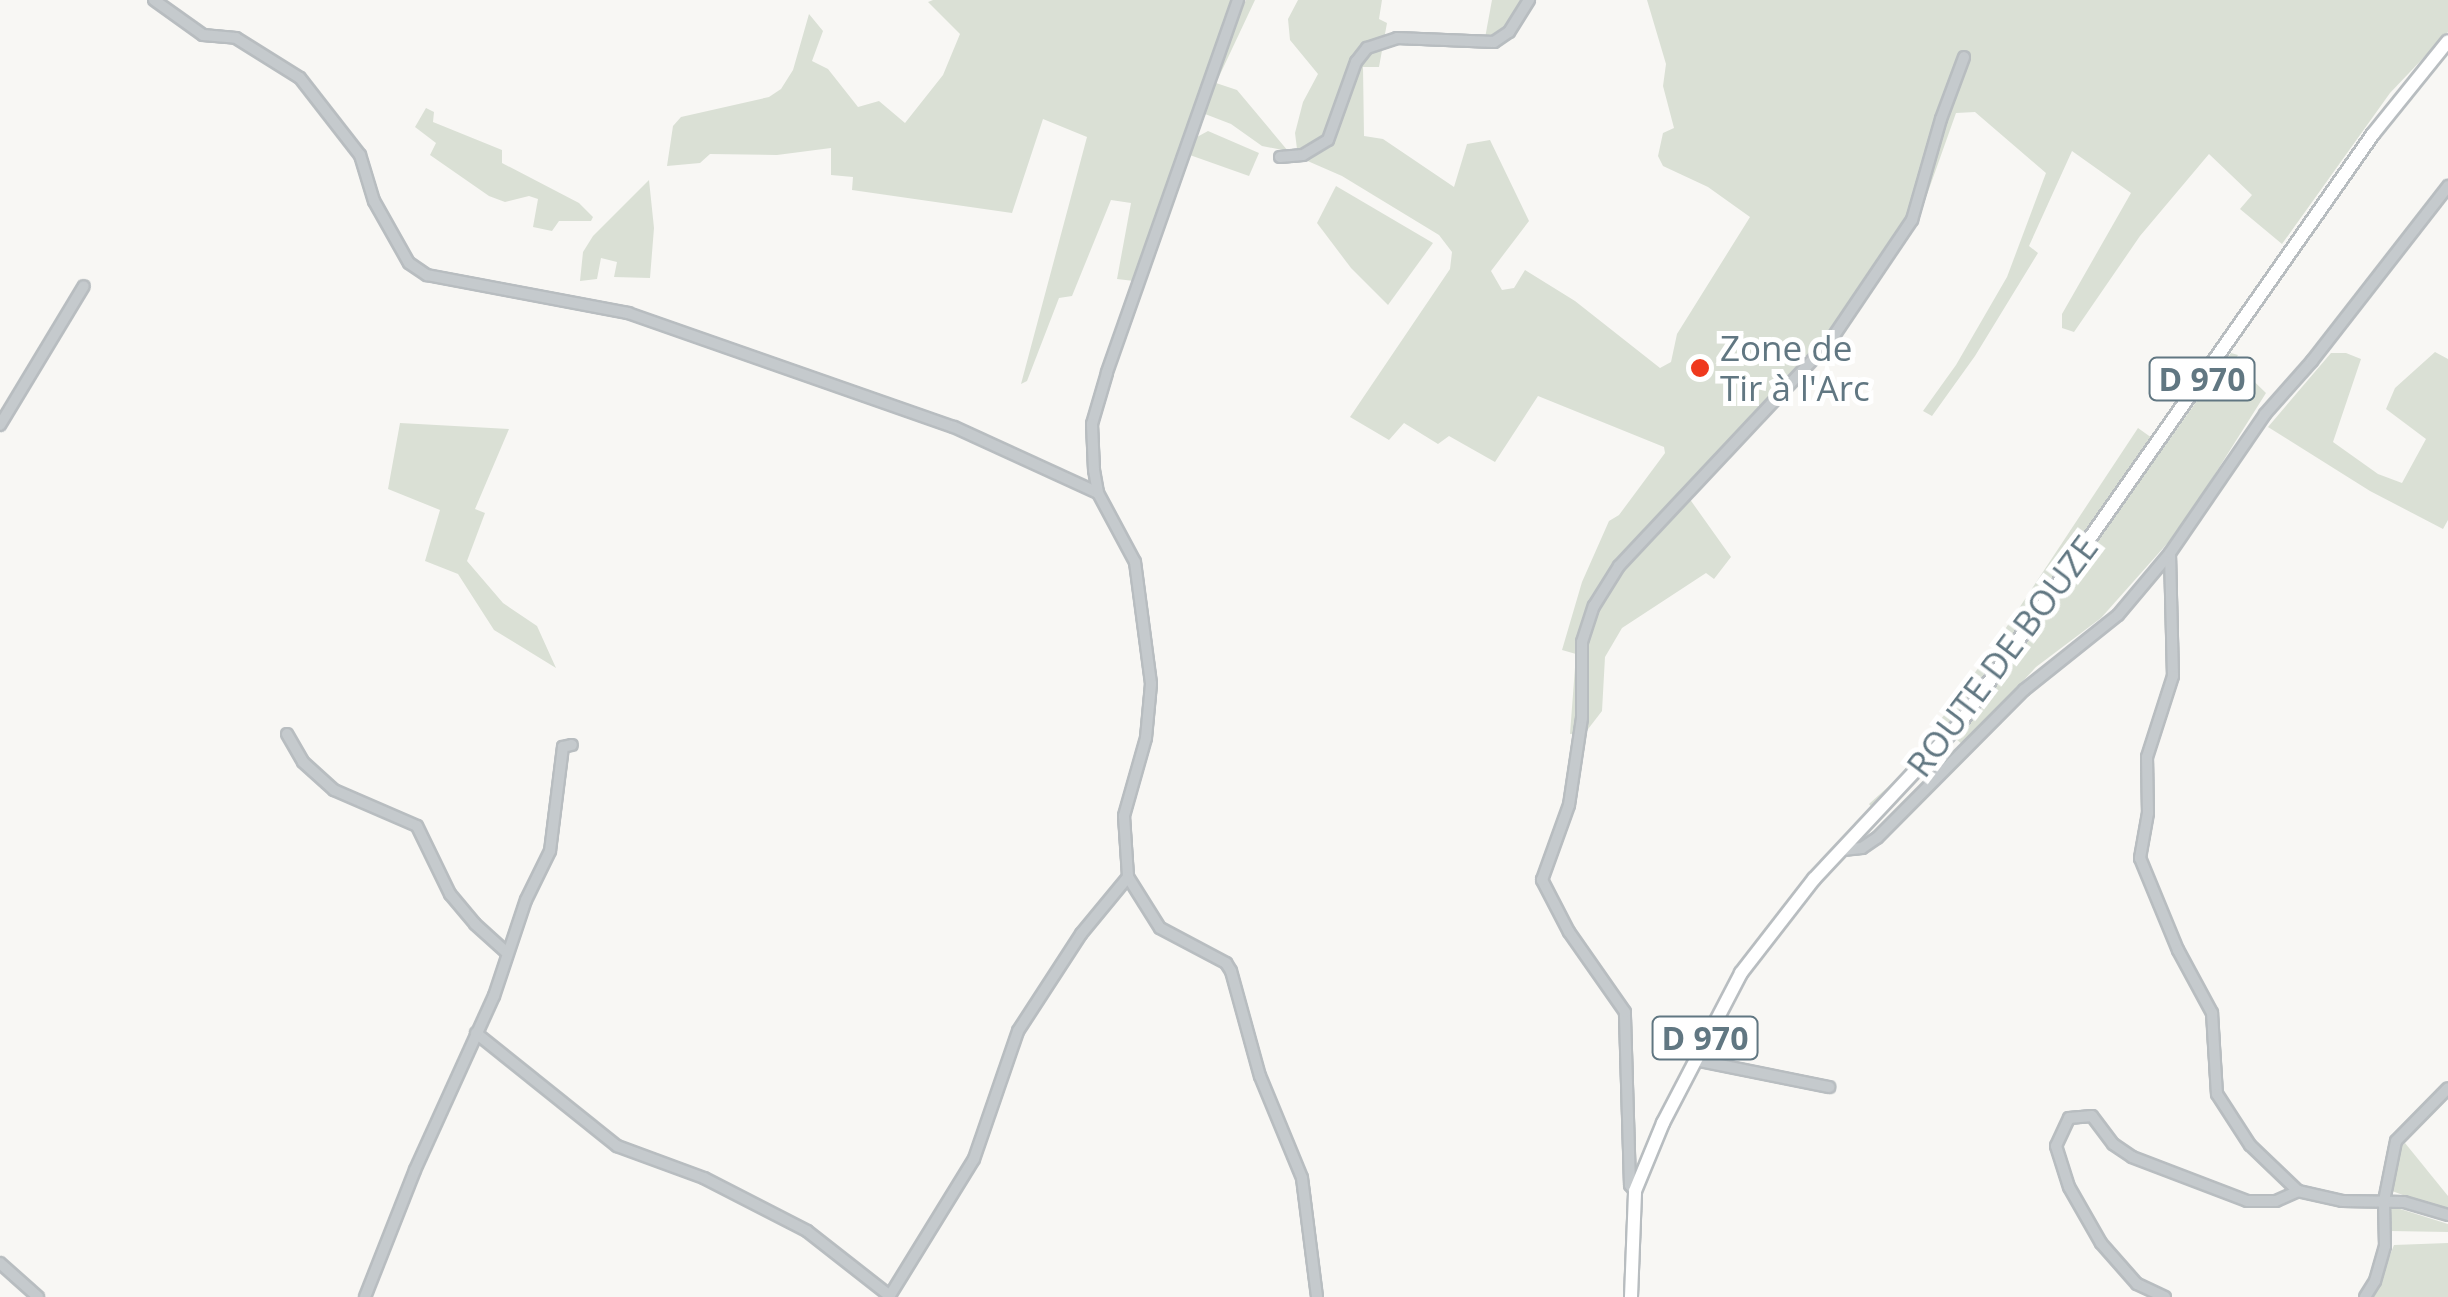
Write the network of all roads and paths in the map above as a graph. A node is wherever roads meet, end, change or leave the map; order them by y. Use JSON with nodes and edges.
{"nodes":[{"id":1,"x":154,"y":0,"type":"edge"},
{"id":2,"x":1238,"y":0,"type":"edge"},
{"id":3,"x":1528,"y":0,"type":"edge"},
{"id":4,"x":2448,"y":41,"type":"edge"},
{"id":5,"x":1964,"y":58,"type":"dead end"},
{"id":6,"x":1280,"y":157,"type":"dead end"},
{"id":7,"x":2448,"y":186,"type":"edge"},
{"id":8,"x":84,"y":286,"type":"dead end"},
{"id":9,"x":0,"y":426,"type":"edge"},
{"id":10,"x":1098,"y":493,"type":"junction"},
{"id":11,"x":2170,"y":552,"type":"junction"},
{"id":12,"x":286,"y":734,"type":"dead end"},
{"id":13,"x":572,"y":745,"type":"dead end"},
{"id":14,"x":1842,"y":850,"type":"junction"},
{"id":15,"x":1128,"y":877,"type":"junction"},
{"id":16,"x":506,"y":952,"type":"junction"},
{"id":17,"x":476,"y":1033,"type":"junction"},
{"id":18,"x":1695,"y":1060,"type":"junction"},
{"id":19,"x":1828,"y":1087,"type":"dead end"},
{"id":20,"x":2448,"y":1088,"type":"edge"},
{"id":21,"x":1634,"y":1190,"type":"junction"},
{"id":22,"x":2298,"y":1191,"type":"junction"},
{"id":23,"x":2384,"y":1200,"type":"junction"},
{"id":24,"x":2448,"y":1215,"type":"edge"},
{"id":25,"x":0,"y":1263,"type":"edge"},
{"id":26,"x":889,"y":1296,"type":"edge"},
{"id":27,"x":38,"y":1297,"type":"edge"},
{"id":28,"x":365,"y":1297,"type":"edge"},
{"id":29,"x":1317,"y":1297,"type":"edge"},
{"id":30,"x":1631,"y":1297,"type":"edge"},
{"id":31,"x":2166,"y":1297,"type":"edge"},
{"id":32,"x":2364,"y":1297,"type":"edge"}],
"edges":[{"from":1,"to":10,"type":"street"},
{"from":2,"to":10,"type":"street"},
{"from":3,"to":6,"type":"street"},
{"from":4,"to":14,"type":"main road","name":"ROUTE DE BOUZE","number":"D 970"},
{"from":5,"to":21,"type":"street"},
{"from":7,"to":11,"type":"street"},
{"from":8,"to":9,"type":"street"},
{"from":10,"to":15,"type":"street"},
{"from":11,"to":14,"type":"street"},
{"from":11,"to":22,"type":"street"},
{"from":12,"to":16,"type":"street"},
{"from":13,"to":16,"type":"street"},
{"from":14,"to":18,"type":"main road","name":"ROUTE DE BOUZE","number":"D 970"},
{"from":15,"to":26,"type":"street"},
{"from":15,"to":29,"type":"street"},
{"from":16,"to":17,"type":"street"},
{"from":17,"to":26,"type":"street"},
{"from":17,"to":28,"type":"street"},
{"from":18,"to":19,"type":"street"},
{"from":18,"to":21,"type":"main road","name":"ROUTE DE BOUZE","number":"D 970"},
{"from":20,"to":23,"type":"street"},
{"from":21,"to":30,"type":"main road","name":"ROUTE DE BOUZE","number":"D 970"},
{"from":22,"to":23,"type":"street"},
{"from":22,"to":31,"type":"street"},
{"from":23,"to":24,"type":"street"},
{"from":23,"to":32,"type":"street"},
{"from":25,"to":27,"type":"street"}]}
